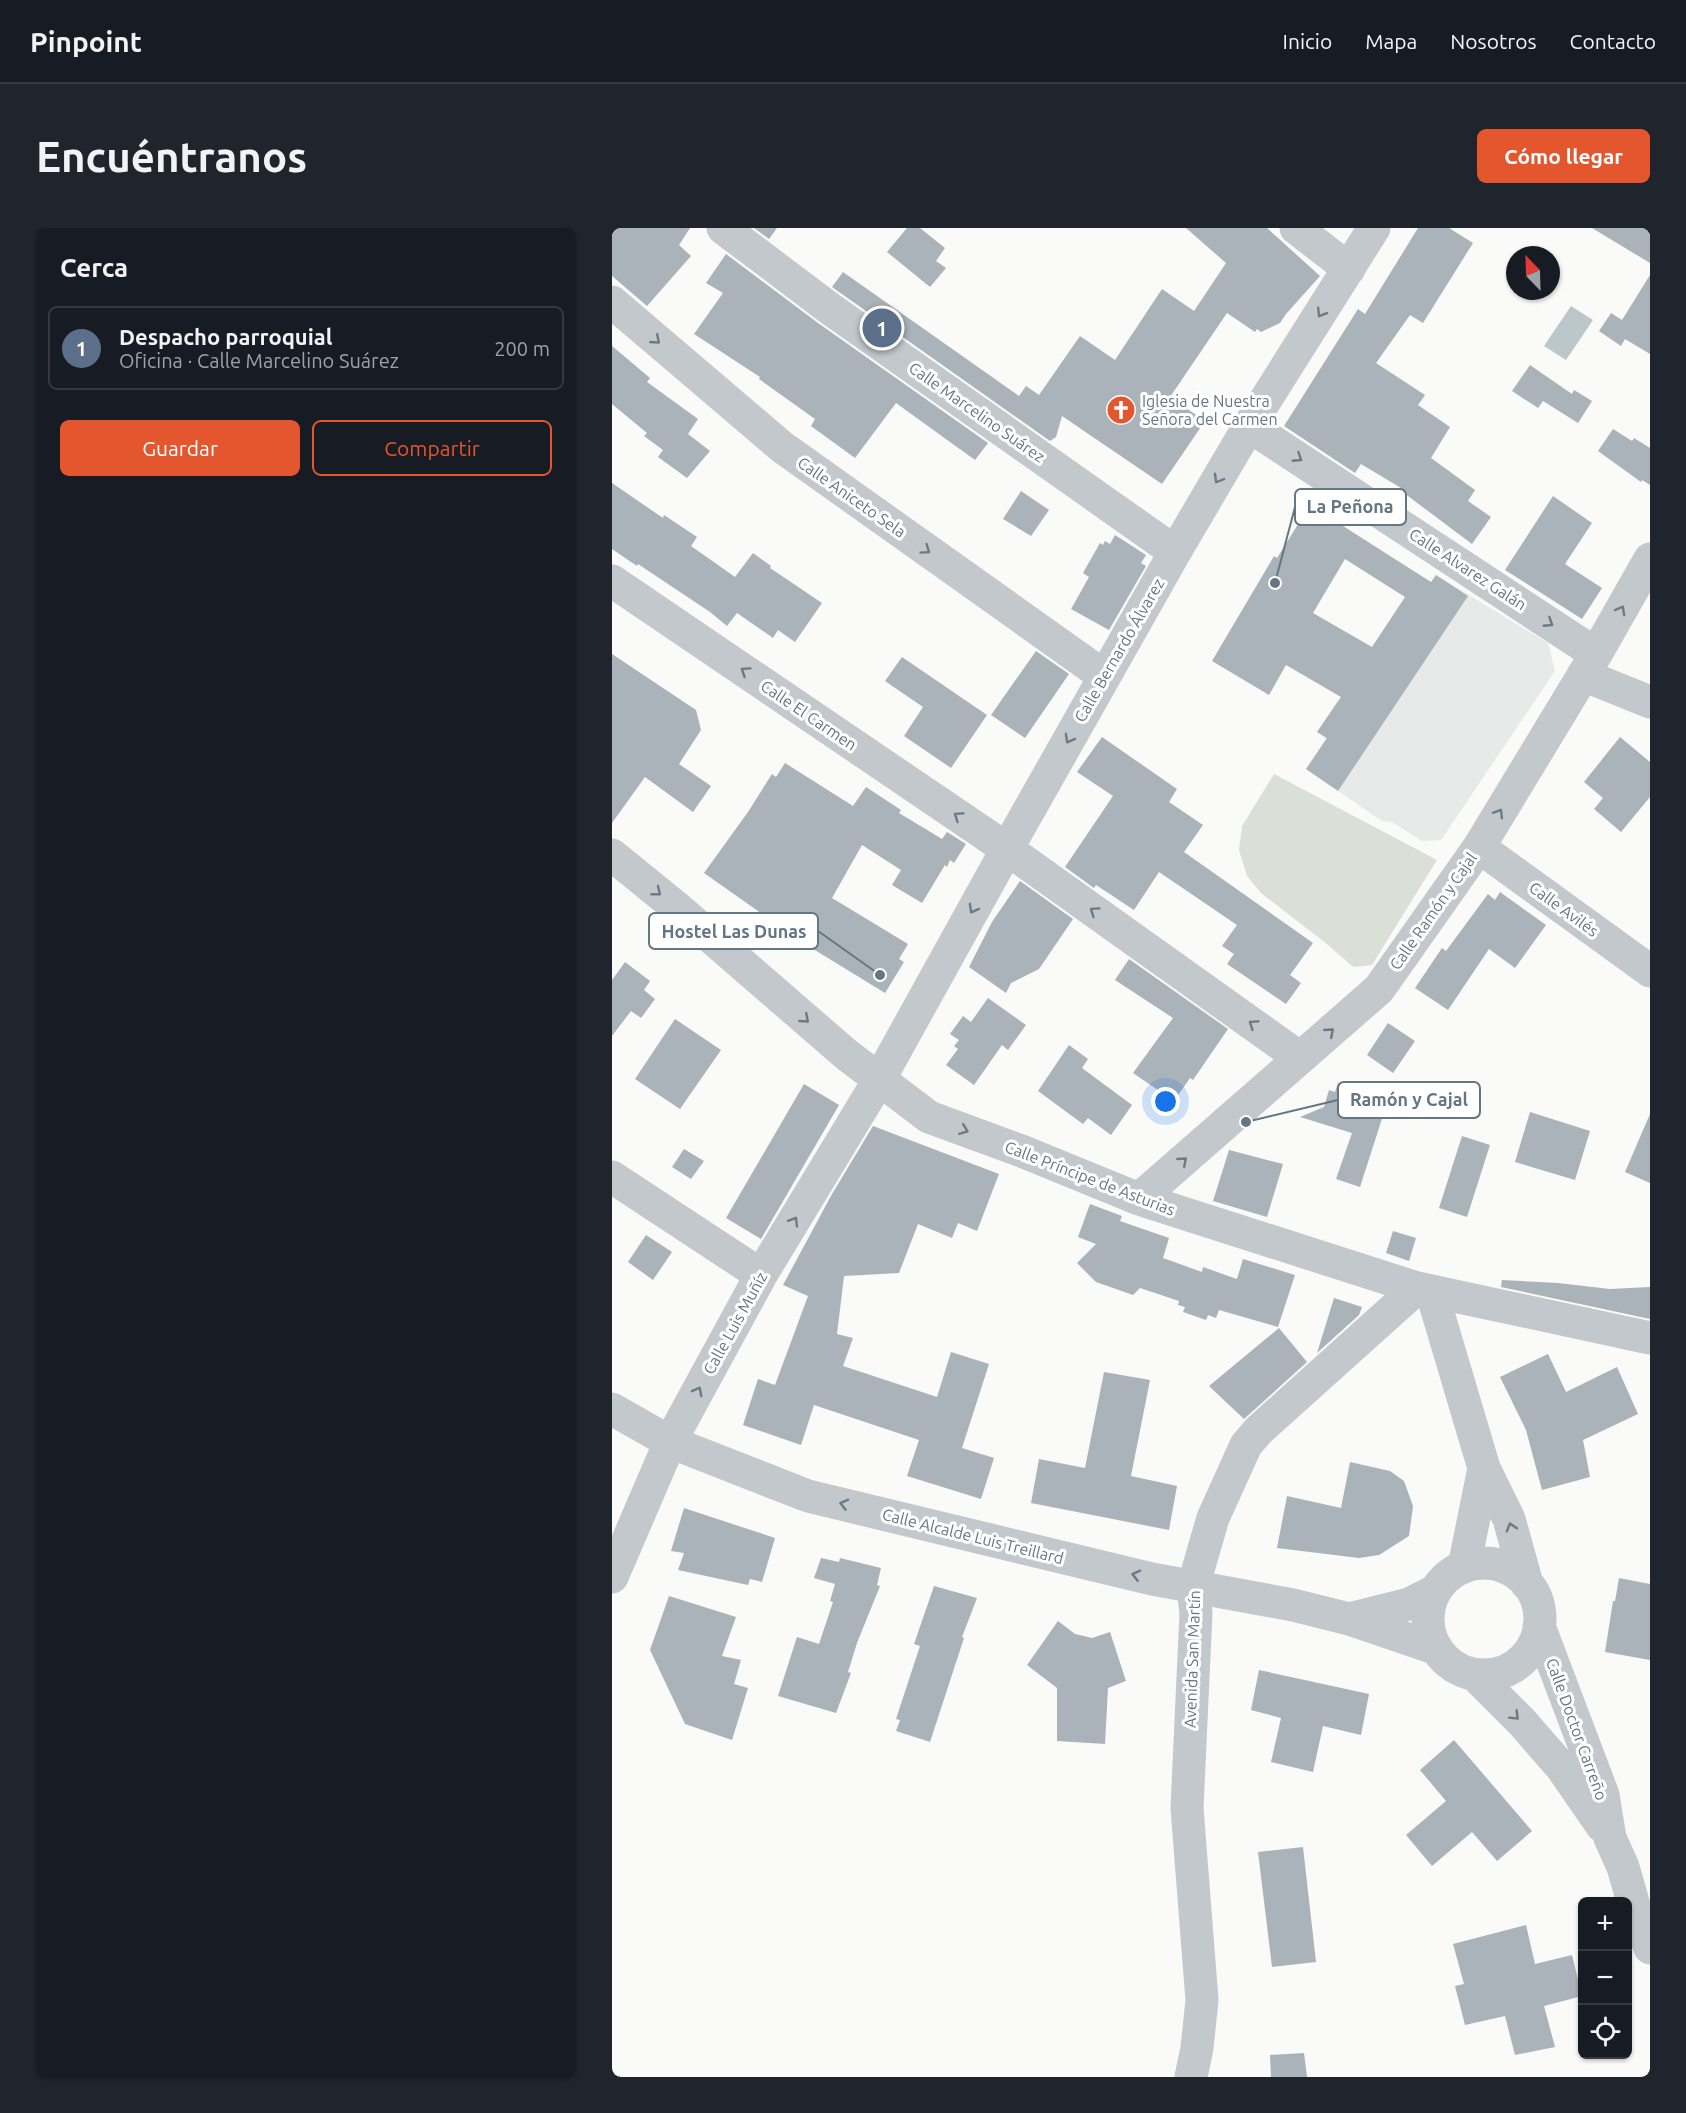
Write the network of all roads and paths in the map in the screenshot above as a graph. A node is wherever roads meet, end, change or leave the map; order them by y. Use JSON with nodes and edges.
{"nodes":[{"id":1,"x":723,"y":228,"type":"edge"},
{"id":2,"x":1296,"y":228,"type":"edge"},
{"id":3,"x":1374,"y":228,"type":"edge"},
{"id":4,"x":1348,"y":269,"type":"junction"},
{"id":5,"x":612,"y":302,"type":"edge"},
{"id":6,"x":1249,"y":426,"type":"junction"},
{"id":7,"x":1175,"y":552,"type":"junction"},
{"id":8,"x":1650,"y":559,"type":"edge"},
{"id":9,"x":612,"y":581,"type":"edge"},
{"id":10,"x":1590,"y":664,"type":"junction"},
{"id":11,"x":1104,"y":676,"type":"junction"},
{"id":12,"x":1650,"y":702,"type":"edge"},
{"id":13,"x":1479,"y":847,"type":"junction"},
{"id":14,"x":1006,"y":849,"type":"junction"},
{"id":15,"x":612,"y":855,"type":"edge"},
{"id":16,"x":1650,"y":971,"type":"edge"},
{"id":17,"x":1300,"y":1058,"type":"junction"},
{"id":18,"x":879,"y":1080,"type":"junction"},
{"id":19,"x":612,"y":1177,"type":"edge"},
{"id":20,"x":1139,"y":1199,"type":"junction"},
{"id":21,"x":761,"y":1275,"type":"junction"},
{"id":22,"x":1424,"y":1291,"type":"junction"},
{"id":23,"x":1650,"y":1338,"type":"edge"},
{"id":24,"x":612,"y":1408,"type":"edge"},
{"id":25,"x":670,"y":1442,"type":"junction"},
{"id":26,"x":1484,"y":1468,"type":"junction"},
{"id":27,"x":1464,"y":1567,"type":"junction"},
{"id":28,"x":612,"y":1577,"type":"edge"},
{"id":29,"x":1527,"y":1584,"type":"junction"},
{"id":30,"x":1193,"y":1587,"type":"junction"},
{"id":31,"x":1436,"y":1591,"type":"junction"},
{"id":32,"x":1349,"y":1619,"type":"junction"},
{"id":33,"x":1539,"y":1626,"type":"junction"},
{"id":34,"x":1437,"y":1649,"type":"junction"},
{"id":35,"x":1474,"y":1674,"type":"junction"},
{"id":36,"x":1616,"y":1852,"type":"junction"},
{"id":37,"x":1650,"y":1889,"type":"edge"},
{"id":38,"x":1650,"y":1948,"type":"edge"},
{"id":39,"x":1191,"y":2077,"type":"edge"}],
"edges":[{"from":1,"to":7,"type":"street","name":"Calle Marcelino Suárez"},
{"from":2,"to":4,"type":"street"},
{"from":3,"to":4,"type":"street","name":"Calle Bernardo Álvarez"},
{"from":4,"to":6,"type":"street","name":"Calle Bernardo Álvarez","one_way":true},
{"from":5,"to":11,"type":"street","name":"Calle Aniceto Sela","one_way":true},
{"from":6,"to":7,"type":"street","name":"Calle Bernardo Álvarez","one_way":true},
{"from":6,"to":10,"type":"street","name":"Calle Alvarez Galán","one_way":true},
{"from":7,"to":11,"type":"street","name":"Calle Bernardo Álvarez"},
{"from":10,"to":8,"type":"street","name":"Calle Ramón y Cajal","one_way":true},
{"from":14,"to":9,"type":"street","name":"Calle El Carmen","one_way":true},
{"from":10,"to":12,"type":"street","name":"Calle Alvarez Galán"},
{"from":13,"to":10,"type":"street","name":"Calle Ramón y Cajal","one_way":true},
{"from":11,"to":14,"type":"street","name":"Calle Bernardo Álvarez","one_way":true},
{"from":13,"to":16,"type":"street","name":"Calle Avilés"},
{"from":17,"to":13,"type":"street","name":"Calle Ramón y Cajal","one_way":true},
{"from":17,"to":14,"type":"street","name":"Calle El Carmen","one_way":true},
{"from":14,"to":18,"type":"street","name":"Calle Bernardo Álvarez","one_way":true},
{"from":15,"to":18,"type":"street","name":"Calle Príncipe de Asturias","one_way":true},
{"from":20,"to":17,"type":"street","name":"Calle Ramón y Cajal","one_way":true},
{"from":18,"to":20,"type":"street","name":"Calle Príncipe de Asturias","one_way":true},
{"from":21,"to":18,"type":"street","name":"Calle Luis Muñíz","one_way":true},
{"from":19,"to":21,"type":"street"},
{"from":20,"to":22,"type":"street","name":"Calle Príncipe de Asturias"},
{"from":25,"to":21,"type":"street","name":"Calle Luis Muñíz","one_way":true},
{"from":22,"to":23,"type":"street","name":"Calle Príncipe de Asturias"},
{"from":22,"to":26,"type":"street"},
{"from":22,"to":30,"type":"street","name":"Avenida San Martín"},
{"from":24,"to":25,"type":"street","name":"Calle Alcalde Luis Treillard"},
{"from":25,"to":28,"type":"street","name":"Calle Luis Muñíz"},
{"from":30,"to":25,"type":"street","name":"Calle Alcalde Luis Treillard","one_way":true},
{"from":26,"to":27,"type":"street"},
{"from":29,"to":26,"type":"street","one_way":true},
{"from":27,"to":29,"type":"street"},
{"from":27,"to":31,"type":"street"},
{"from":29,"to":33,"type":"street"},
{"from":30,"to":32,"type":"street","name":"Calle Alcalde Luis Treillard"},
{"from":30,"to":39,"type":"street","name":"Avenida San Martín"},
{"from":31,"to":32,"type":"street","name":"Calle Alcalde Luis Treillard"},
{"from":31,"to":34,"type":"street"},
{"from":32,"to":34,"type":"street","name":"Calle Alcalde Luis Treillard"},
{"from":33,"to":35,"type":"street"},
{"from":33,"to":36,"type":"street","name":"Calle Doctor Carreño"},
{"from":34,"to":35,"type":"street"},
{"from":35,"to":36,"type":"street","one_way":true},
{"from":36,"to":37,"type":"street"},
{"from":36,"to":38,"type":"street"}]}
